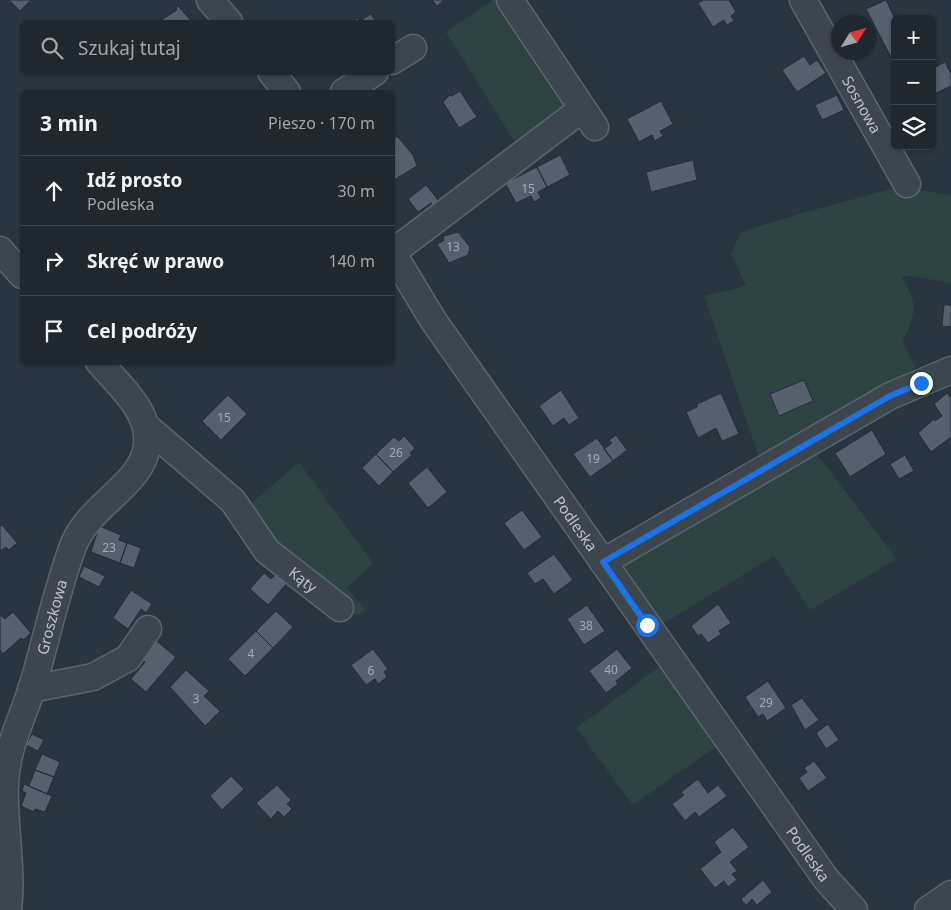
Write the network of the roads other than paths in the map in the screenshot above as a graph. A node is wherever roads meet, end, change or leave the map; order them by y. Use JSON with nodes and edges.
{"nodes":[{"id":1,"x":210,"y":0,"type":"edge"},
{"id":2,"x":510,"y":0,"type":"edge"},
{"id":3,"x":803,"y":0,"type":"edge"},
{"id":4,"x":227,"y":20,"type":"edge"},
{"id":5,"x":273,"y":75,"type":"edge"},
{"id":6,"x":370,"y":75,"type":"edge"},
{"id":7,"x":285,"y":90,"type":"edge"},
{"id":8,"x":347,"y":90,"type":"edge"},
{"id":9,"x":907,"y":184,"type":"dead end"},
{"id":10,"x":0,"y":250,"type":"edge"},
{"id":11,"x":395,"y":251,"type":"edge"},
{"id":12,"x":395,"y":255,"type":"edge"},
{"id":13,"x":20,"y":273,"type":"edge"},
{"id":14,"x":102,"y":365,"type":"edge"},
{"id":15,"x":951,"y":370,"type":"edge"},
{"id":16,"x":147,"y":427,"type":"junction"},
{"id":17,"x":603,"y":562,"type":"junction"},
{"id":18,"x":340,"y":608,"type":"dead end"},
{"id":19,"x":148,"y":629,"type":"dead end"},
{"id":20,"x":31,"y":689,"type":"junction"},
{"id":21,"x":7,"y":726,"type":"edge"},
{"id":22,"x":951,"y":894,"type":"edge"},
{"id":23,"x":8,"y":910,"type":"edge"},
{"id":24,"x":854,"y":910,"type":"edge"},
{"id":25,"x":928,"y":910,"type":"edge"}],
"edges":[{"from":1,"to":4,"type":"street"},
{"from":2,"to":11,"type":"street"},
{"from":3,"to":9,"type":"street","name":"Sosnowa"},
{"from":5,"to":7,"type":"street"},
{"from":6,"to":8,"type":"street"},
{"from":10,"to":13,"type":"street"},
{"from":12,"to":17,"type":"street","name":"Podleska"},
{"from":14,"to":16,"type":"street"},
{"from":15,"to":17,"type":"street"},
{"from":16,"to":18,"type":"street","name":"Kąty"},
{"from":16,"to":20,"type":"street","name":"Groszkowa"},
{"from":17,"to":24,"type":"street","name":"Podleska"},
{"from":19,"to":20,"type":"street"},
{"from":20,"to":21,"type":"street","name":"Groszkowa"},
{"from":21,"to":23,"type":"street","name":"Groszkowa"},
{"from":22,"to":25,"type":"street"}]}
